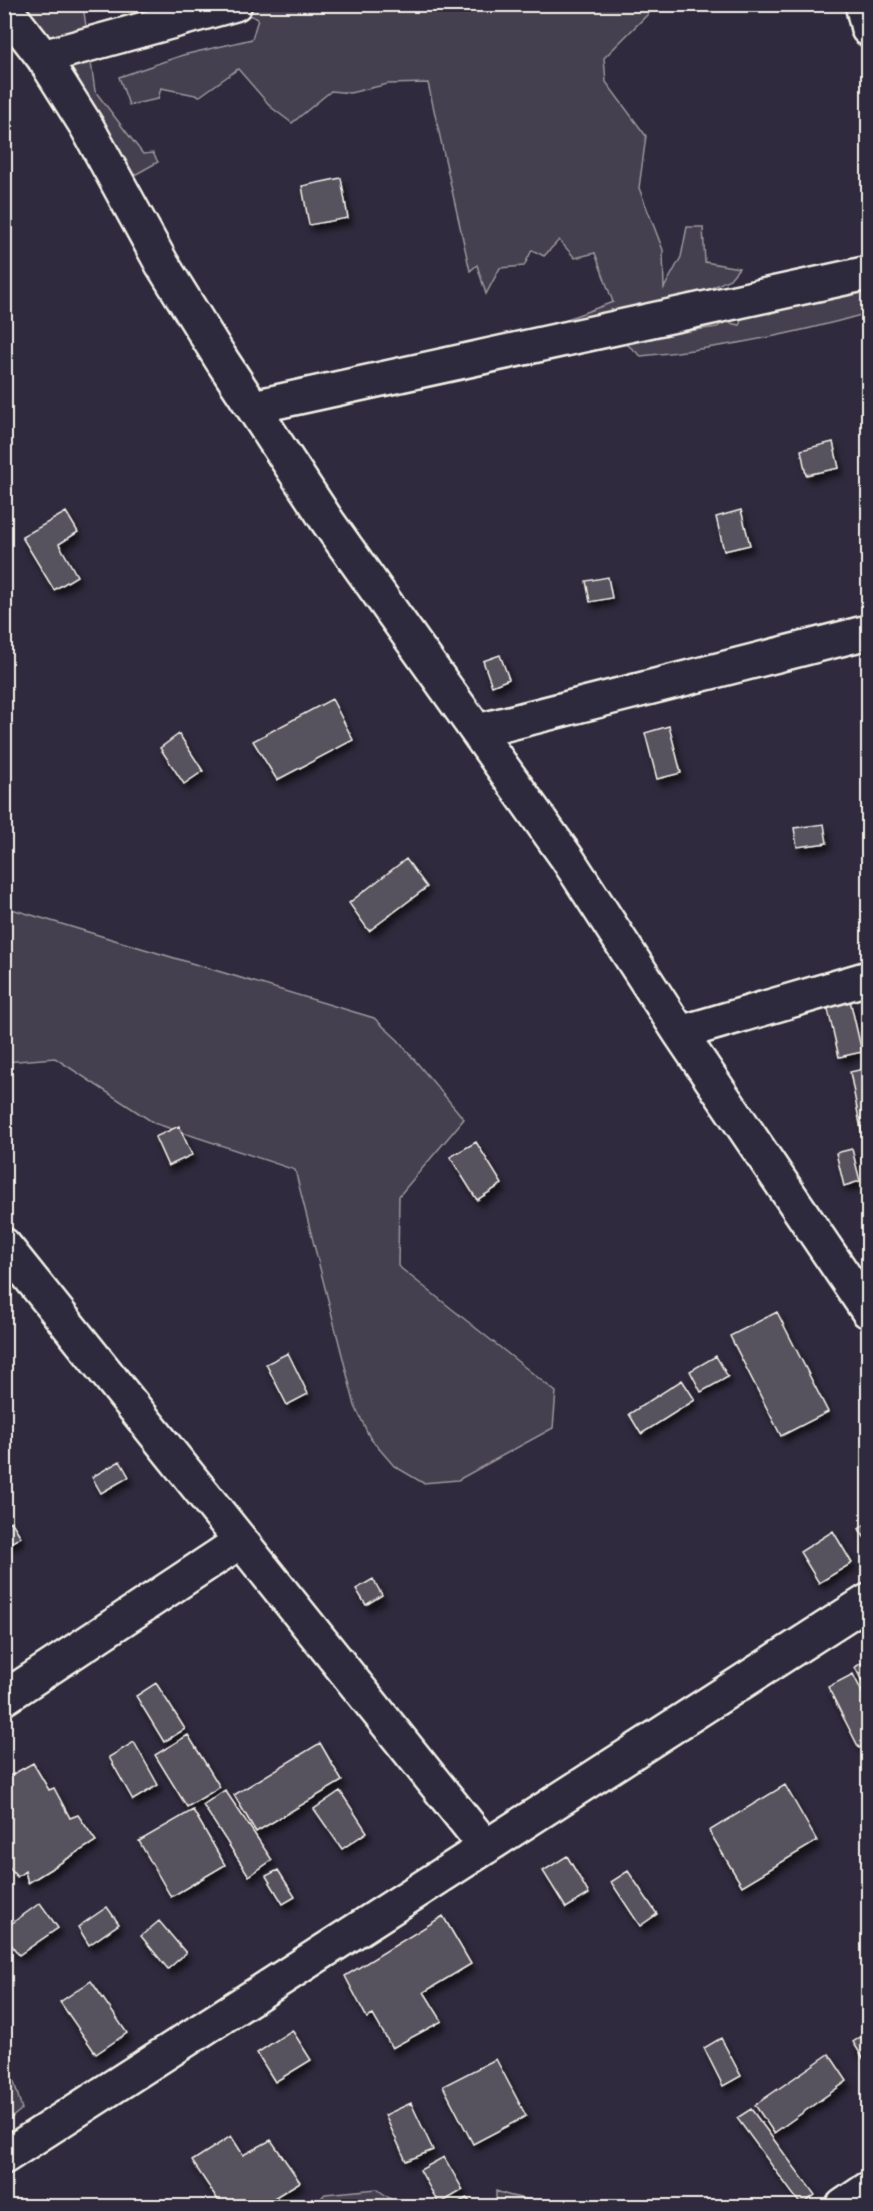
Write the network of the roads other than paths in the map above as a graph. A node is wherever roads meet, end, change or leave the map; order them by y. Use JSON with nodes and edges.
{"nodes":[{"id":1,"x":235,"y":4,"type":"edge"},
{"id":2,"x":862,"y":4,"type":"edge"},
{"id":3,"x":4,"y":7,"type":"edge"},
{"id":4,"x":868,"y":29,"type":"edge"},
{"id":5,"x":43,"y":57,"type":"junction"},
{"id":6,"x":868,"y":273,"type":"edge"},
{"id":7,"x":253,"y":407,"type":"junction"},
{"id":8,"x":868,"y":632,"type":"edge"},
{"id":9,"x":478,"y":731,"type":"junction"},
{"id":10,"x":868,"y":978,"type":"edge"},
{"id":11,"x":680,"y":1033,"type":"junction"},
{"id":12,"x":4,"y":1245,"type":"edge"},
{"id":13,"x":868,"y":1311,"type":"edge"},
{"id":14,"x":241,"y":1541,"type":"junction"},
{"id":15,"x":868,"y":1601,"type":"edge"},
{"id":16,"x":4,"y":1698,"type":"edge"},
{"id":17,"x":486,"y":1847,"type":"junction"},
{"id":18,"x":4,"y":2157,"type":"edge"},
{"id":19,"x":868,"y":2189,"type":"edge"},
{"id":20,"x":843,"y":2206,"type":"edge"}],
"edges":[{"from":1,"to":5,"type":"street"},
{"from":2,"to":4,"type":"street"},
{"from":3,"to":5,"type":"street"},
{"from":5,"to":7,"type":"street"},
{"from":6,"to":7,"type":"street"},
{"from":7,"to":9,"type":"street"},
{"from":8,"to":9,"type":"street"},
{"from":9,"to":11,"type":"street"},
{"from":10,"to":11,"type":"street"},
{"from":11,"to":13,"type":"street"},
{"from":12,"to":14,"type":"street"},
{"from":14,"to":16,"type":"street"},
{"from":14,"to":17,"type":"street"},
{"from":15,"to":17,"type":"street"},
{"from":17,"to":18,"type":"street"},
{"from":19,"to":20,"type":"street"}]}
